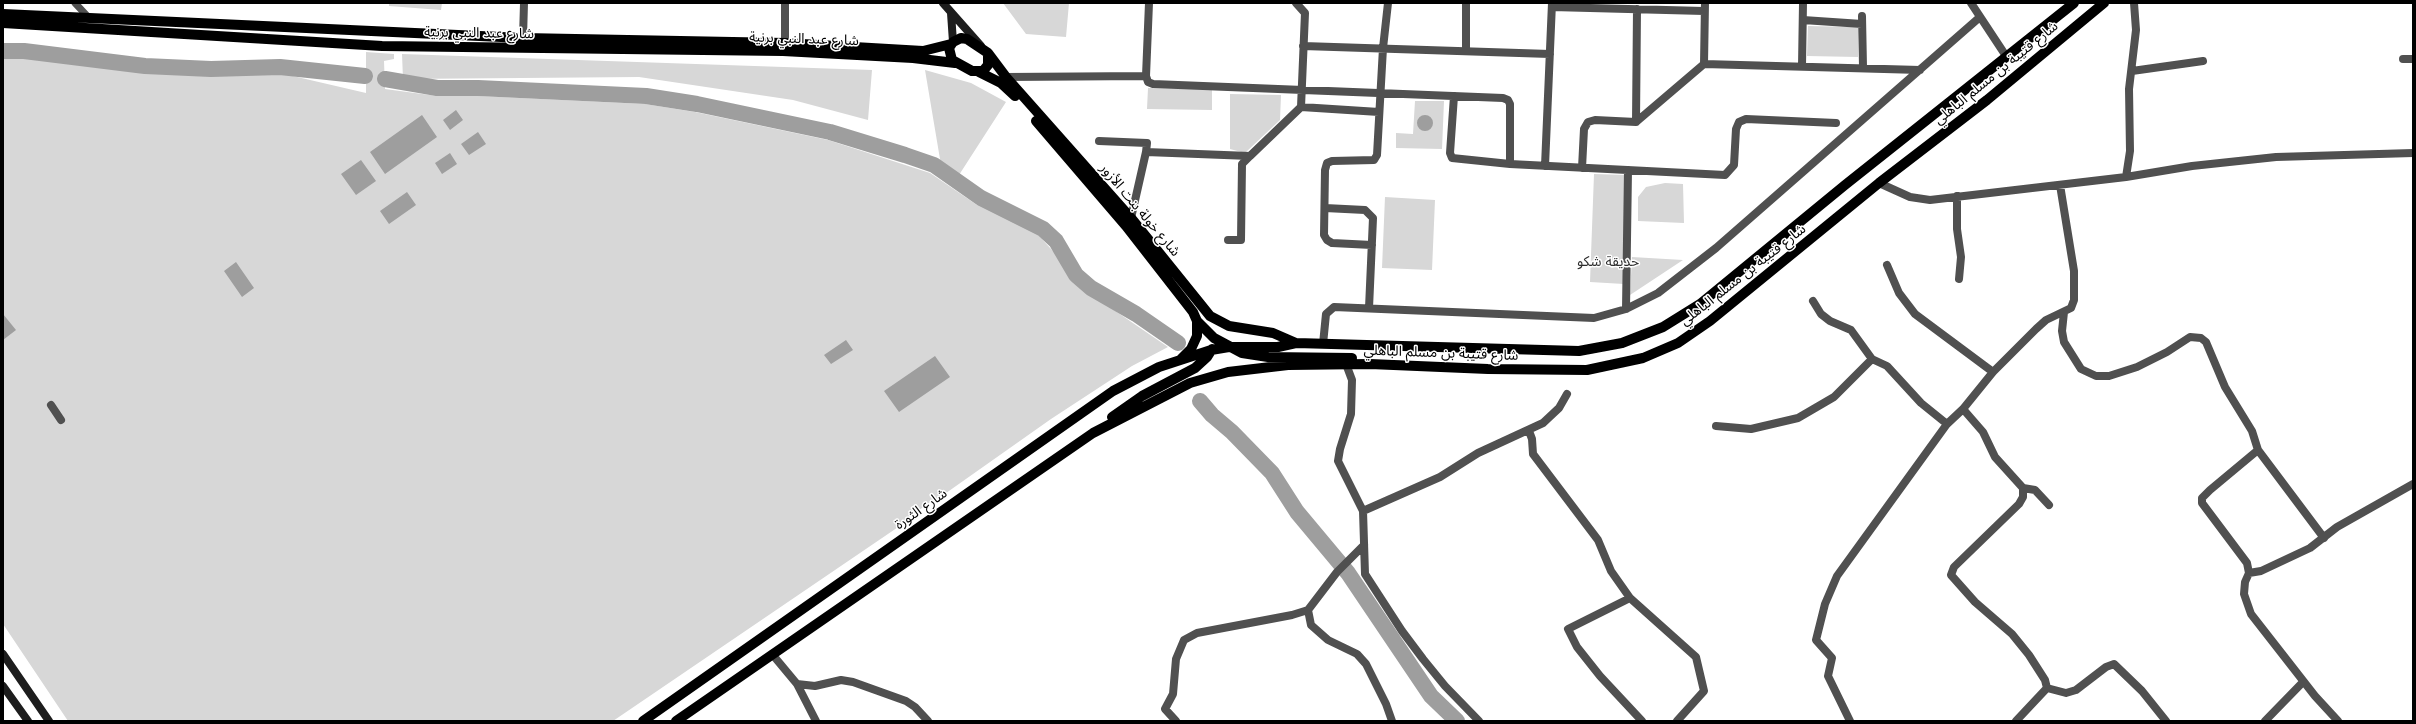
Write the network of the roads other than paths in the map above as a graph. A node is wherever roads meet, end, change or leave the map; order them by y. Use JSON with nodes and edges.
{"nodes":[{"id":1,"x":75,"y":3,"type":"edge"},
{"id":2,"x":524,"y":3,"type":"edge"},
{"id":3,"x":785,"y":3,"type":"edge"},
{"id":4,"x":943,"y":3,"type":"edge"},
{"id":5,"x":1149,"y":3,"type":"edge"},
{"id":6,"x":1296,"y":3,"type":"edge"},
{"id":7,"x":1388,"y":3,"type":"edge"},
{"id":8,"x":1466,"y":3,"type":"edge"},
{"id":9,"x":1803,"y":3,"type":"edge"},
{"id":10,"x":1971,"y":3,"type":"edge"},
{"id":11,"x":2104,"y":3,"type":"edge"},
{"id":12,"x":2134,"y":3,"type":"edge"},
{"id":13,"x":1552,"y":5,"type":"edge"},
{"id":14,"x":2069,"y":5,"type":"edge"},
{"id":15,"x":1704,"y":7,"type":"edge"},
{"id":16,"x":1637,"y":9,"type":"junction"},
{"id":17,"x":951,"y":12,"type":"junction"},
{"id":18,"x":3,"y":14,"type":"edge"},
{"id":19,"x":1980,"y":17,"type":"junction"},
{"id":20,"x":89,"y":18,"type":"junction"},
{"id":21,"x":1802,"y":20,"type":"junction"},
{"id":22,"x":3,"y":23,"type":"edge"},
{"id":23,"x":523,"y":38,"type":"junction"},
{"id":24,"x":785,"y":43,"type":"junction"},
{"id":25,"x":952,"y":43,"type":"junction"},
{"id":26,"x":1303,"y":46,"type":"junction"},
{"id":27,"x":1382,"y":48,"type":"junction"},
{"id":28,"x":1466,"y":51,"type":"junction"},
{"id":29,"x":987,"y":52,"type":"junction"},
{"id":30,"x":1550,"y":54,"type":"junction"},
{"id":31,"x":2006,"y":56,"type":"junction"},
{"id":32,"x":2403,"y":59,"type":"dead end"},
{"id":33,"x":2413,"y":59,"type":"edge"},
{"id":34,"x":2203,"y":61,"type":"dead end"},
{"id":35,"x":955,"y":63,"type":"junction"},
{"id":36,"x":1704,"y":64,"type":"junction"},
{"id":37,"x":1802,"y":66,"type":"junction"},
{"id":38,"x":1863,"y":67,"type":"junction"},
{"id":39,"x":1920,"y":70,"type":"junction"},
{"id":40,"x":2132,"y":71,"type":"junction"},
{"id":41,"x":979,"y":72,"type":"junction"},
{"id":42,"x":1146,"y":76,"type":"junction"},
{"id":43,"x":1006,"y":77,"type":"junction"},
{"id":44,"x":1301,"y":90,"type":"junction"},
{"id":45,"x":1380,"y":93,"type":"junction"},
{"id":46,"x":1454,"y":96,"type":"junction"},
{"id":47,"x":1301,"y":107,"type":"junction"},
{"id":48,"x":1379,"y":112,"type":"junction"},
{"id":49,"x":1636,"y":122,"type":"junction"},
{"id":50,"x":1836,"y":123,"type":"dead end"},
{"id":51,"x":1099,"y":141,"type":"dead end"},
{"id":52,"x":1146,"y":152,"type":"junction"},
{"id":53,"x":2413,"y":153,"type":"edge"},
{"id":54,"x":1250,"y":156,"type":"junction"},
{"id":55,"x":1510,"y":164,"type":"junction"},
{"id":56,"x":1545,"y":166,"type":"junction"},
{"id":57,"x":1582,"y":168,"type":"junction"},
{"id":58,"x":1628,"y":170,"type":"junction"},
{"id":59,"x":2126,"y":177,"type":"junction"},
{"id":60,"x":1879,"y":183,"type":"junction"},
{"id":61,"x":2060,"y":185,"type":"junction"},
{"id":62,"x":1957,"y":196,"type":"junction"},
{"id":63,"x":1325,"y":208,"type":"junction"},
{"id":64,"x":1131,"y":218,"type":"junction"},
{"id":65,"x":1228,"y":240,"type":"dead end"},
{"id":66,"x":1372,"y":245,"type":"junction"},
{"id":67,"x":1887,"y":265,"type":"dead end"},
{"id":68,"x":1959,"y":279,"type":"dead end"},
{"id":69,"x":1813,"y":301,"type":"dead end"},
{"id":70,"x":1369,"y":308,"type":"junction"},
{"id":71,"x":1626,"y":309,"type":"junction"},
{"id":72,"x":2064,"y":312,"type":"junction"},
{"id":73,"x":1210,"y":316,"type":"junction"},
{"id":74,"x":1197,"y":321,"type":"junction"},
{"id":75,"x":1214,"y":338,"type":"junction"},
{"id":76,"x":1296,"y":343,"type":"junction"},
{"id":77,"x":1324,"y":344,"type":"junction"},
{"id":78,"x":1229,"y":348,"type":"junction"},
{"id":79,"x":1211,"y":350,"type":"junction"},
{"id":80,"x":1872,"y":359,"type":"junction"},
{"id":81,"x":1179,"y":361,"type":"junction"},
{"id":82,"x":1346,"y":364,"type":"junction"},
{"id":83,"x":1402,"y":365,"type":"junction"},
{"id":84,"x":1992,"y":372,"type":"junction"},
{"id":85,"x":1567,"y":394,"type":"dead end"},
{"id":86,"x":51,"y":405,"type":"dead end"},
{"id":87,"x":1963,"y":409,"type":"junction"},
{"id":88,"x":61,"y":420,"type":"dead end"},
{"id":89,"x":1947,"y":424,"type":"junction"},
{"id":90,"x":1716,"y":426,"type":"dead end"},
{"id":91,"x":1529,"y":431,"type":"junction"},
{"id":92,"x":1093,"y":433,"type":"junction"},
{"id":93,"x":2258,"y":450,"type":"junction"},
{"id":94,"x":2413,"y":484,"type":"edge"},
{"id":95,"x":2023,"y":488,"type":"junction"},
{"id":96,"x":2049,"y":505,"type":"dead end"},
{"id":97,"x":1363,"y":511,"type":"junction"},
{"id":98,"x":2324,"y":538,"type":"junction"},
{"id":99,"x":1364,"y":545,"type":"junction"},
{"id":100,"x":2249,"y":573,"type":"junction"},
{"id":101,"x":1630,"y":598,"type":"junction"},
{"id":102,"x":1308,"y":610,"type":"junction"},
{"id":103,"x":3,"y":654,"type":"edge"},
{"id":104,"x":772,"y":654,"type":"junction"},
{"id":105,"x":2303,"y":682,"type":"junction"},
{"id":106,"x":798,"y":684,"type":"junction"},
{"id":107,"x":3,"y":686,"type":"edge"},
{"id":108,"x":2047,"y":688,"type":"junction"},
{"id":109,"x":919,"y":712,"type":"junction"},
{"id":110,"x":28,"y":721,"type":"edge"},
{"id":111,"x":49,"y":721,"type":"edge"},
{"id":112,"x":642,"y":721,"type":"edge"},
{"id":113,"x":676,"y":721,"type":"edge"},
{"id":114,"x":816,"y":721,"type":"edge"},
{"id":115,"x":916,"y":721,"type":"edge"},
{"id":116,"x":928,"y":721,"type":"edge"},
{"id":117,"x":1176,"y":721,"type":"edge"},
{"id":118,"x":1392,"y":721,"type":"edge"},
{"id":119,"x":1479,"y":721,"type":"edge"},
{"id":120,"x":1642,"y":721,"type":"edge"},
{"id":121,"x":1677,"y":721,"type":"edge"},
{"id":122,"x":1850,"y":721,"type":"edge"},
{"id":123,"x":2016,"y":721,"type":"edge"},
{"id":124,"x":2166,"y":721,"type":"edge"},
{"id":125,"x":2265,"y":721,"type":"edge"},
{"id":126,"x":2338,"y":721,"type":"edge"}],
"edges":[{"from":1,"to":20,"type":"street"},
{"from":2,"to":23,"type":"street"},
{"from":3,"to":24,"type":"street"},
{"from":4,"to":17,"type":"main road"},
{"from":5,"to":42,"type":"street"},
{"from":6,"to":26,"type":"street"},
{"from":7,"to":27,"type":"street"},
{"from":8,"to":28,"type":"street"},
{"from":9,"to":21,"type":"street"},
{"from":10,"to":19,"type":"street"},
{"from":11,"to":60,"type":"main road","name":"شارع قتيبة بن مسلم الباهلي"},
{"from":12,"to":40,"type":"street"},
{"from":13,"to":16,"type":"street"},
{"from":13,"to":30,"type":"street"},
{"from":14,"to":31,"type":"main road","name":"شارع قتيبة بن مسلم الباهلي"},
{"from":15,"to":16,"type":"street"},
{"from":15,"to":36,"type":"street"},
{"from":16,"to":49,"type":"street"},
{"from":17,"to":25,"type":"main road"},
{"from":17,"to":29,"type":"main road"},
{"from":18,"to":20,"type":"main road","name":"شارع عبد النبي برنية"},
{"from":19,"to":31,"type":"street"},
{"from":19,"to":39,"type":"street"},
{"from":20,"to":23,"type":"main road","name":"شارع عبد النبي برنية"},
{"from":21,"to":37,"type":"street"},
{"from":21,"to":38,"type":"street"},
{"from":22,"to":35,"type":"main road","name":"شارع عبد النبي برنية"},
{"from":23,"to":24,"type":"main road","name":"شارع عبد النبي برنية"},
{"from":24,"to":25,"type":"main road","name":"شارع عبد النبي برنية"},
{"from":25,"to":29,"type":"main road"},
{"from":25,"to":35,"type":"main road"},
{"from":26,"to":27,"type":"street"},
{"from":26,"to":44,"type":"street"},
{"from":27,"to":28,"type":"street"},
{"from":27,"to":45,"type":"street"},
{"from":28,"to":30,"type":"street"},
{"from":29,"to":41,"type":"main road"},
{"from":29,"to":43,"type":"main road","name":"شارع خولة بنت الأزور"},
{"from":30,"to":56,"type":"street"},
{"from":31,"to":77,"type":"main road","name":"شارع قتيبة بن مسلم الباهلي"},
{"from":32,"to":33,"type":"street"},
{"from":34,"to":40,"type":"street"},
{"from":35,"to":41,"type":"main road"},
{"from":36,"to":37,"type":"street"},
{"from":36,"to":49,"type":"street"},
{"from":37,"to":38,"type":"street"},
{"from":38,"to":39,"type":"street"},
{"from":39,"to":71,"type":"street"},
{"from":40,"to":59,"type":"street"},
{"from":41,"to":74,"type":"main road","name":"شارع خولة بنت الأزور"},
{"from":42,"to":43,"type":"street"},
{"from":42,"to":44,"type":"street"},
{"from":43,"to":64,"type":"main road","name":"شارع خولة بنت الأزور"},
{"from":44,"to":45,"type":"street"},
{"from":44,"to":47,"type":"street"},
{"from":45,"to":46,"type":"street"},
{"from":45,"to":48,"type":"street"},
{"from":46,"to":55,"type":"street"},
{"from":46,"to":55,"type":"street"},
{"from":47,"to":48,"type":"street"},
{"from":47,"to":54,"type":"street"},
{"from":48,"to":63,"type":"street"},
{"from":49,"to":57,"type":"street"},
{"from":50,"to":58,"type":"street"},
{"from":51,"to":52,"type":"street"},
{"from":52,"to":54,"type":"street"},
{"from":52,"to":64,"type":"street"},
{"from":53,"to":59,"type":"street"},
{"from":54,"to":65,"type":"street"},
{"from":55,"to":56,"type":"street"},
{"from":56,"to":57,"type":"street"},
{"from":57,"to":58,"type":"street"},
{"from":58,"to":71,"type":"street"},
{"from":59,"to":61,"type":"street"},
{"from":60,"to":62,"type":"street"},
{"from":60,"to":83,"type":"main road","name":"شارع قتيبة بن مسلم الباهلي"},
{"from":61,"to":62,"type":"street"},
{"from":61,"to":72,"type":"street"},
{"from":62,"to":68,"type":"street"},
{"from":63,"to":66,"type":"street"},
{"from":63,"to":66,"type":"street"},
{"from":64,"to":73,"type":"main road","name":"شارع خولة بنت الأزور"},
{"from":66,"to":70,"type":"street"},
{"from":67,"to":84,"type":"street"},
{"from":69,"to":80,"type":"street"},
{"from":70,"to":71,"type":"street"},
{"from":70,"to":77,"type":"street"},
{"from":72,"to":84,"type":"street"},
{"from":72,"to":93,"type":"street"},
{"from":73,"to":75,"type":"main road"},
{"from":73,"to":76,"type":"main road","name":"شارع خولة بنت الأزور"},
{"from":74,"to":75,"type":"main road","name":"شارع خولة بنت الأزور"},
{"from":74,"to":81,"type":"main road"},
{"from":75,"to":78,"type":"main road","name":"شارع خولة بنت الأزور"},
{"from":75,"to":79,"type":"main road"},
{"from":76,"to":77,"type":"main road","name":"شارع قتيبة بن مسلم الباهلي"},
{"from":76,"to":78,"type":"main road","name":"شارع قتيبة بن مسلم الباهلي"},
{"from":78,"to":79,"type":"main road","name":"شارع الثورة"},
{"from":78,"to":83,"type":"main road"},
{"from":79,"to":81,"type":"main road","name":"شارع الثورة"},
{"from":79,"to":92,"type":"main road"},
{"from":80,"to":89,"type":"street"},
{"from":80,"to":90,"type":"street"},
{"from":81,"to":112,"type":"main road","name":"شارع الثورة"},
{"from":82,"to":83,"type":"main road","name":"شارع قتيبة بن مسلم الباهلي"},
{"from":82,"to":92,"type":"main road","name":"شارع قتيبة بن مسلم الباهلي"},
{"from":82,"to":97,"type":"street"},
{"from":84,"to":87,"type":"street"},
{"from":85,"to":91,"type":"street"},
{"from":86,"to":88,"type":"street"},
{"from":87,"to":89,"type":"street"},
{"from":87,"to":95,"type":"street"},
{"from":89,"to":122,"type":"street"},
{"from":91,"to":97,"type":"street"},
{"from":91,"to":101,"type":"street"},
{"from":92,"to":104,"type":"main road"},
{"from":93,"to":98,"type":"street"},
{"from":93,"to":100,"type":"street"},
{"from":94,"to":98,"type":"street"},
{"from":95,"to":96,"type":"street"},
{"from":95,"to":108,"type":"street"},
{"from":97,"to":99,"type":"street"},
{"from":98,"to":100,"type":"street"},
{"from":99,"to":102,"type":"street"},
{"from":99,"to":119,"type":"street"},
{"from":100,"to":105,"type":"street"},
{"from":101,"to":120,"type":"street"},
{"from":101,"to":121,"type":"street"},
{"from":102,"to":117,"type":"street"},
{"from":102,"to":118,"type":"street"},
{"from":103,"to":111,"type":"main road"},
{"from":104,"to":106,"type":"street"},
{"from":104,"to":113,"type":"main road"},
{"from":105,"to":125,"type":"street"},
{"from":105,"to":126,"type":"street"},
{"from":106,"to":109,"type":"street"},
{"from":106,"to":114,"type":"street"},
{"from":107,"to":110,"type":"main road"},
{"from":108,"to":123,"type":"street"},
{"from":108,"to":124,"type":"street"},
{"from":109,"to":115,"type":"street"},
{"from":109,"to":116,"type":"street"}]}
